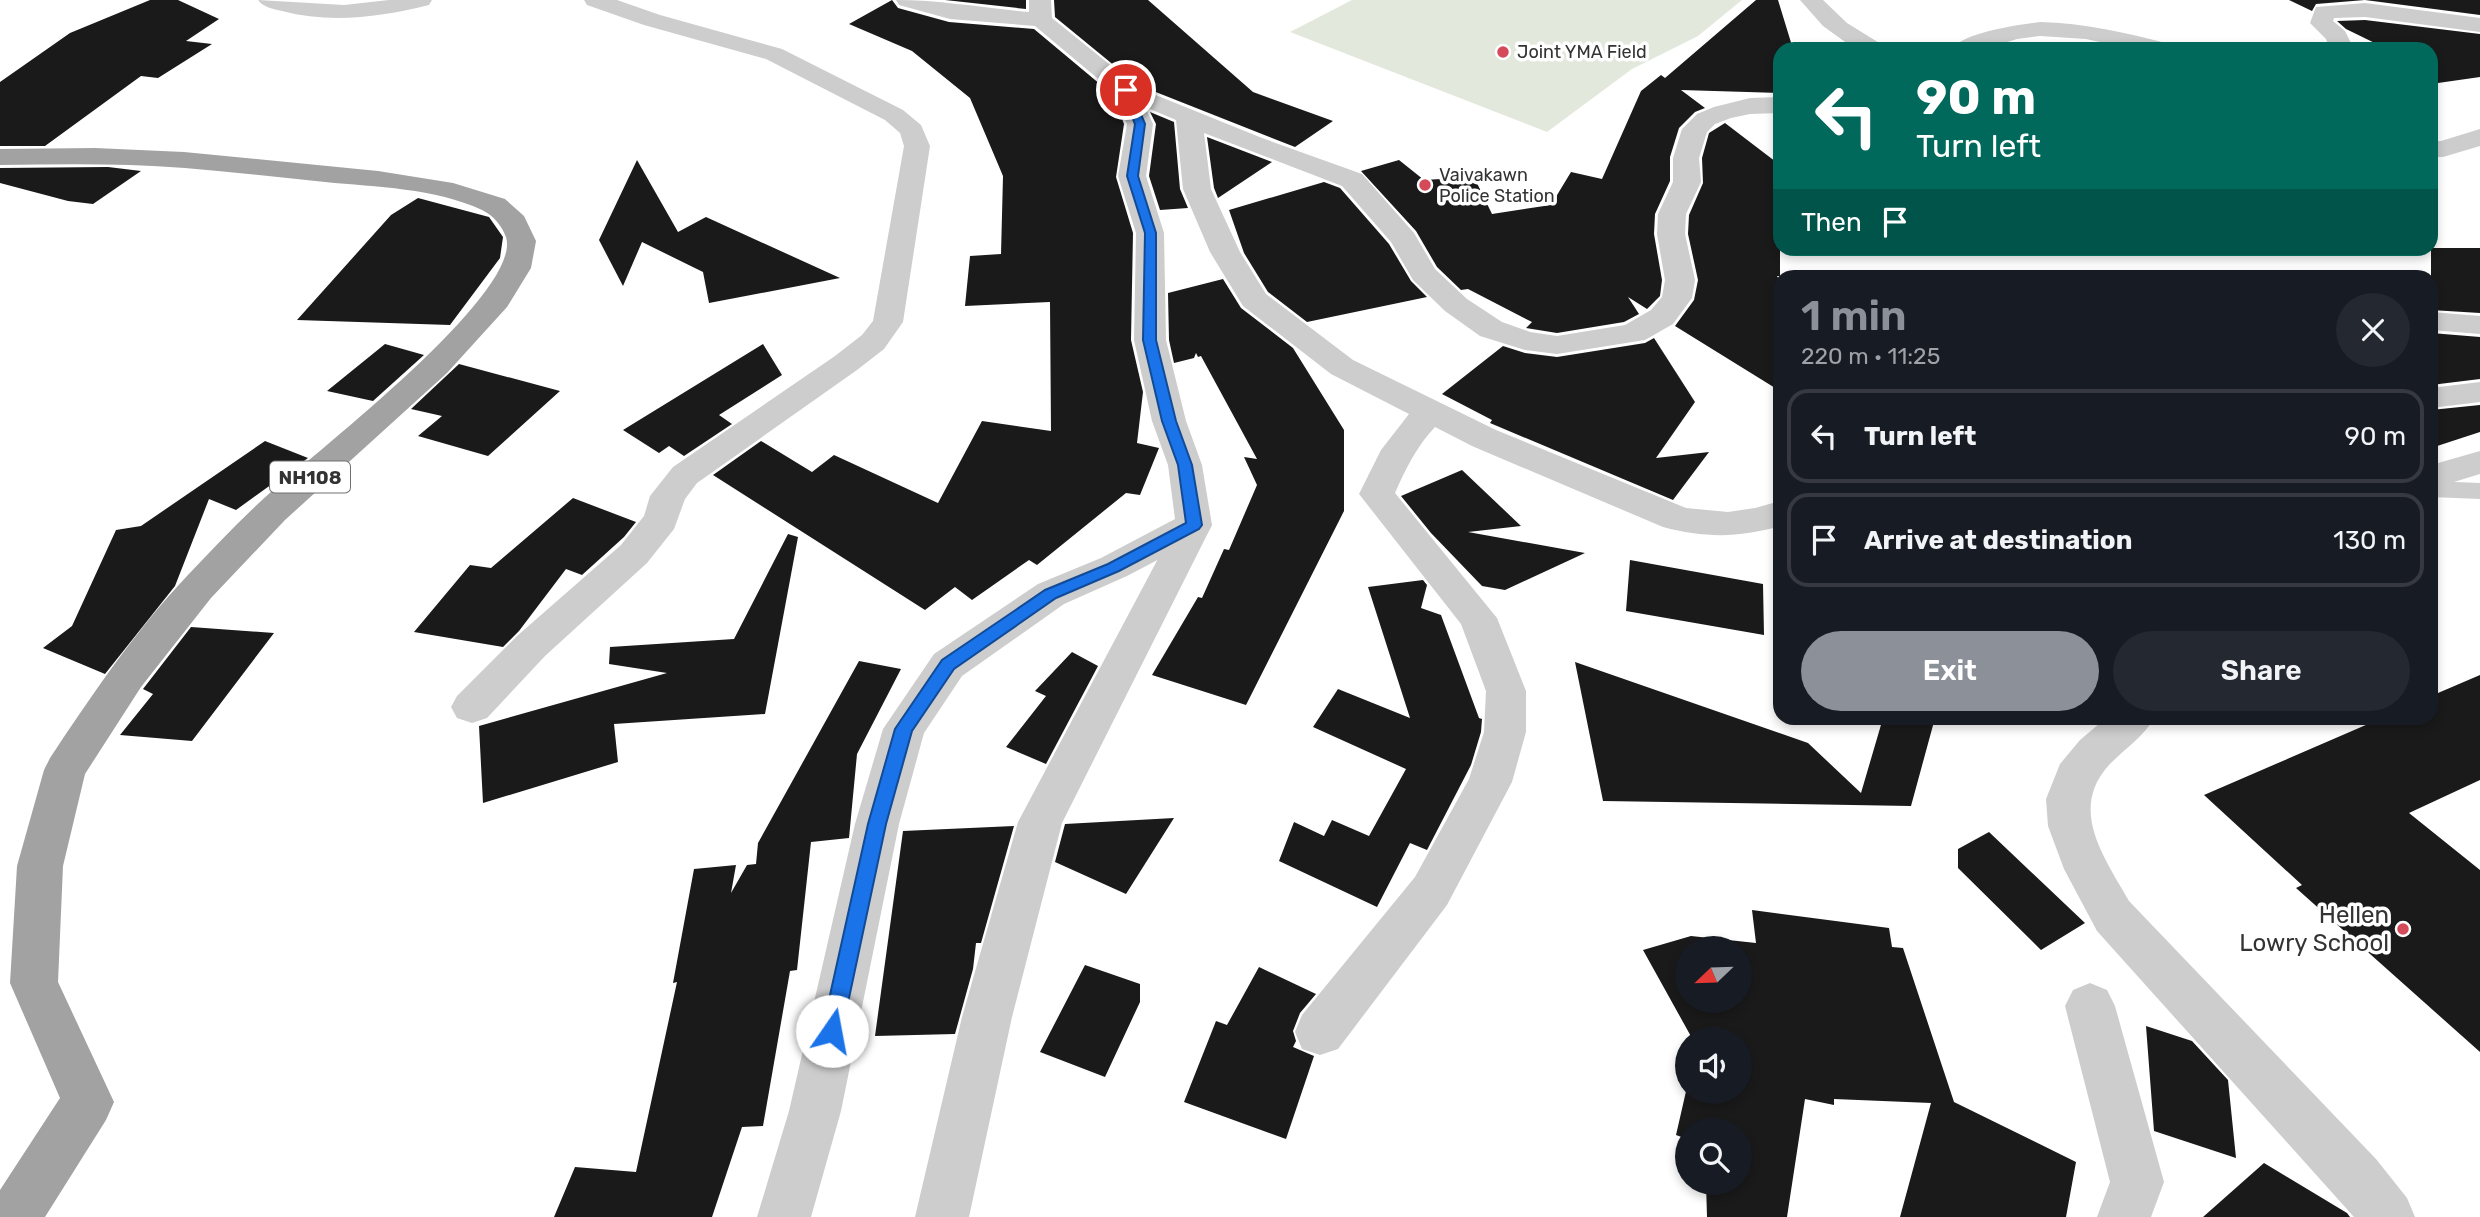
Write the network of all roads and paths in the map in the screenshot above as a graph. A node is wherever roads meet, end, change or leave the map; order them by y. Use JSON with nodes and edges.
{"nodes":[{"id":1,"x":269,"y":0,"type":"edge"},
{"id":2,"x":421,"y":0,"type":"edge"},
{"id":3,"x":595,"y":0,"type":"edge"},
{"id":4,"x":906,"y":0,"type":"edge"},
{"id":5,"x":1811,"y":0,"type":"edge"},
{"id":6,"x":1041,"y":10,"type":"edge"},
{"id":7,"x":2480,"y":25,"type":"edge"},
{"id":8,"x":1861,"y":42,"type":"edge"},
{"id":9,"x":1980,"y":42,"type":"edge"},
{"id":10,"x":2129,"y":42,"type":"edge"},
{"id":11,"x":2340,"y":42,"type":"edge"},
{"id":12,"x":1126,"y":90,"type":"junction"},
{"id":13,"x":1773,"y":106,"type":"edge"},
{"id":14,"x":1188,"y":118,"type":"junction"},
{"id":15,"x":2480,"y":137,"type":"edge"},
{"id":16,"x":2438,"y":149,"type":"edge"},
{"id":17,"x":11,"y":160,"type":"edge"},
{"id":18,"x":2438,"y":306,"type":"edge"},
{"id":19,"x":2480,"y":307,"type":"edge"},
{"id":20,"x":2438,"y":322,"type":"edge"},
{"id":21,"x":2480,"y":325,"type":"edge"},
{"id":22,"x":2480,"y":391,"type":"edge"},
{"id":23,"x":2438,"y":397,"type":"edge"},
{"id":24,"x":1430,"y":413,"type":"junction"},
{"id":25,"x":2480,"y":462,"type":"edge"},
{"id":26,"x":2438,"y":475,"type":"edge"},
{"id":27,"x":2438,"y":489,"type":"edge"},
{"id":28,"x":2480,"y":491,"type":"edge"},
{"id":29,"x":1773,"y":516,"type":"edge"},
{"id":30,"x":1194,"y":525,"type":"junction"},
{"id":31,"x":472,"y":706,"type":"dead end"},
{"id":32,"x":2125,"y":725,"type":"edge"},
{"id":33,"x":2090,"y":1006,"type":"dead end"},
{"id":34,"x":1320,"y":1032,"type":"dead end"},
{"id":35,"x":14,"y":1217,"type":"edge"},
{"id":36,"x":784,"y":1217,"type":"edge"},
{"id":37,"x":942,"y":1217,"type":"edge"},
{"id":38,"x":2124,"y":1217,"type":"edge"},
{"id":39,"x":2388,"y":1217,"type":"edge"}],
"edges":[{"from":1,"to":2,"type":"street"},
{"from":3,"to":31,"type":"street"},
{"from":4,"to":6,"type":"street"},
{"from":5,"to":8,"type":"street"},
{"from":6,"to":12,"type":"street"},
{"from":7,"to":11,"type":"street"},
{"from":9,"to":10,"type":"street"},
{"from":12,"to":14,"type":"street"},
{"from":12,"to":30,"type":"street"},
{"from":13,"to":14,"type":"street"},
{"from":14,"to":24,"type":"street"},
{"from":15,"to":16,"type":"street"},
{"from":17,"to":35,"type":"highway","number":"NH108"},
{"from":18,"to":19,"type":"street"},
{"from":20,"to":21,"type":"street"},
{"from":22,"to":23,"type":"street"},
{"from":24,"to":29,"type":"street"},
{"from":24,"to":34,"type":"street"},
{"from":25,"to":26,"type":"street"},
{"from":27,"to":28,"type":"lane"},
{"from":30,"to":36,"type":"street"},
{"from":30,"to":37,"type":"street"},
{"from":32,"to":39,"type":"street"},
{"from":33,"to":38,"type":"street"}]}
